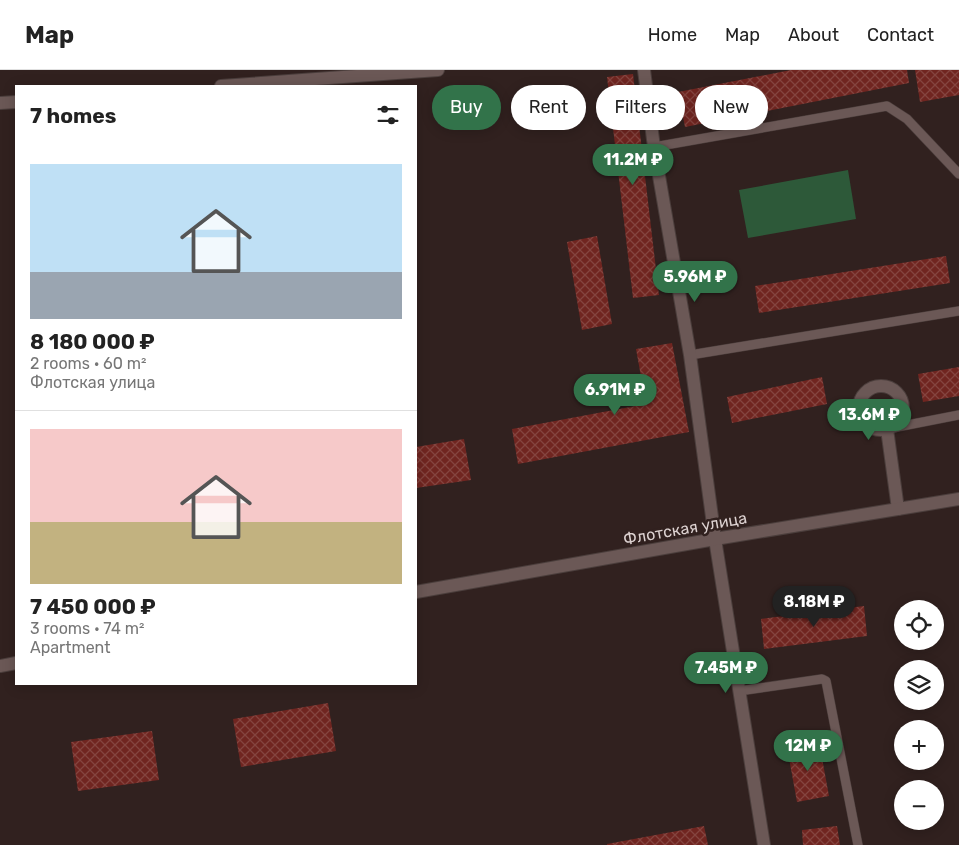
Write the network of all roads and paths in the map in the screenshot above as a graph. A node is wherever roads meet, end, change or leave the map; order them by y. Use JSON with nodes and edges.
{"nodes":[{"id":1,"x":438,"y":70,"type":"edge"},
{"id":2,"x":644,"y":70,"type":"edge"},
{"id":3,"x":235,"y":85,"type":"edge"},
{"id":4,"x":15,"y":102,"type":"edge"},
{"id":5,"x":0,"y":103,"type":"edge"},
{"id":6,"x":654,"y":147,"type":"junction"},
{"id":7,"x":959,"y":174,"type":"edge"},
{"id":8,"x":959,"y":311,"type":"edge"},
{"id":9,"x":690,"y":355,"type":"junction"},
{"id":10,"x":959,"y":415,"type":"edge"},
{"id":11,"x":887,"y":429,"type":"joint"},
{"id":12,"x":959,"y":499,"type":"edge"},
{"id":13,"x":898,"y":509,"type":"junction"},
{"id":14,"x":716,"y":539,"type":"junction"},
{"id":15,"x":417,"y":592,"type":"edge"},
{"id":16,"x":15,"y":663,"type":"edge"},
{"id":17,"x":0,"y":666,"type":"edge"},
{"id":18,"x":739,"y":691,"type":"junction"},
{"id":19,"x":764,"y":845,"type":"edge"},
{"id":20,"x":858,"y":845,"type":"edge"}],
"edges":[{"from":1,"to":3,"type":"street"},
{"from":2,"to":6,"type":"street"},
{"from":4,"to":5,"type":"street"},
{"from":6,"to":7,"type":"lane"},
{"from":6,"to":9,"type":"street"},
{"from":8,"to":9,"type":"lane"},
{"from":9,"to":14,"type":"street"},
{"from":10,"to":11,"type":"lane"},
{"from":11,"to":13,"type":"street"},
{"from":12,"to":13,"type":"street","name":"Флотская улица"},
{"from":13,"to":14,"type":"street","name":"Флотская улица"},
{"from":14,"to":15,"type":"street","name":"Флотская улица"},
{"from":14,"to":18,"type":"street"},
{"from":16,"to":17,"type":"street"},
{"from":18,"to":19,"type":"street"},
{"from":18,"to":20,"type":"lane"}]}
